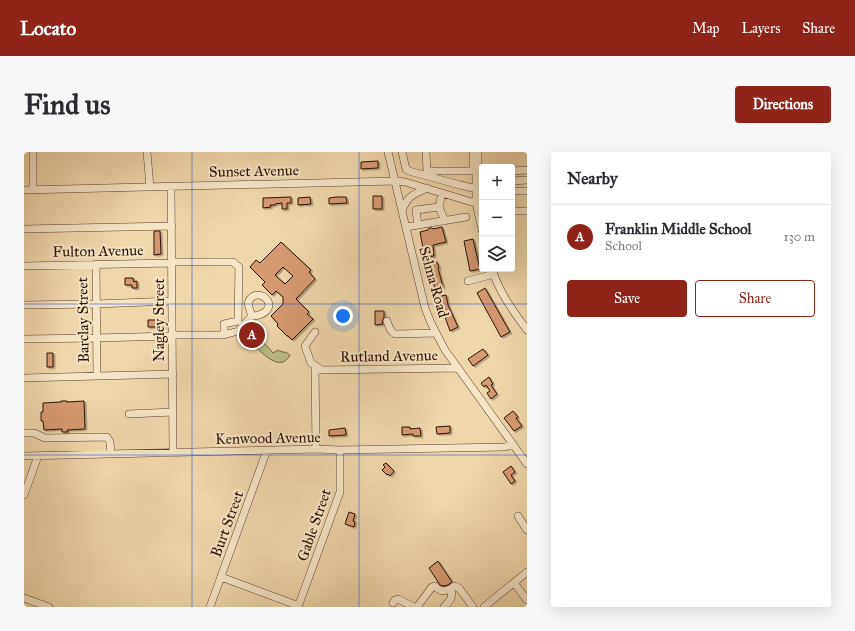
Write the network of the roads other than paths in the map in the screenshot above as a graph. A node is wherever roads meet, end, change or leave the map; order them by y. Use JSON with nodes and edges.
{"nodes":[{"id":1,"x":33,"y":152,"type":"edge"},
{"id":2,"x":147,"y":152,"type":"edge"},
{"id":3,"x":388,"y":152,"type":"edge"},
{"id":4,"x":402,"y":152,"type":"edge"},
{"id":5,"x":426,"y":152,"type":"edge"},
{"id":6,"x":473,"y":152,"type":"edge"},
{"id":7,"x":478,"y":152,"type":"edge"},
{"id":8,"x":527,"y":170,"type":"edge"},
{"id":9,"x":478,"y":171,"type":"edge"},
{"id":10,"x":515,"y":171,"type":"edge"},
{"id":11,"x":426,"y":173,"type":"junction"},
{"id":12,"x":527,"y":180,"type":"edge"},
{"id":13,"x":395,"y":181,"type":"junction"},
{"id":14,"x":479,"y":181,"type":"edge"},
{"id":15,"x":515,"y":181,"type":"edge"},
{"id":16,"x":171,"y":186,"type":"junction"},
{"id":17,"x":150,"y":187,"type":"junction"},
{"id":18,"x":427,"y":188,"type":"junction"},
{"id":19,"x":24,"y":190,"type":"edge"},
{"id":20,"x":33,"y":190,"type":"junction"},
{"id":21,"x":479,"y":190,"type":"edge"},
{"id":22,"x":515,"y":191,"type":"edge"},
{"id":23,"x":527,"y":191,"type":"edge"},
{"id":24,"x":442,"y":193,"type":"junction"},
{"id":25,"x":479,"y":204,"type":"edge"},
{"id":26,"x":439,"y":207,"type":"junction"},
{"id":27,"x":402,"y":210,"type":"junction"},
{"id":28,"x":515,"y":211,"type":"edge"},
{"id":29,"x":527,"y":211,"type":"edge"},
{"id":30,"x":466,"y":218,"type":"dead end"},
{"id":31,"x":445,"y":220,"type":"junction"},
{"id":32,"x":418,"y":225,"type":"junction"},
{"id":33,"x":172,"y":226,"type":"junction"},
{"id":34,"x":406,"y":226,"type":"junction"},
{"id":35,"x":24,"y":229,"type":"edge"},
{"id":36,"x":172,"y":262,"type":"junction"},
{"id":37,"x":96,"y":264,"type":"junction"},
{"id":38,"x":24,"y":266,"type":"edge"},
{"id":39,"x":493,"y":272,"type":"edge"},
{"id":40,"x":468,"y":281,"type":"dead end"},
{"id":41,"x":172,"y":301,"type":"junction"},
{"id":42,"x":96,"y":304,"type":"junction"},
{"id":43,"x":24,"y":305,"type":"edge"},
{"id":44,"x":252,"y":316,"type":"dead end"},
{"id":45,"x":387,"y":321,"type":"dead end"},
{"id":46,"x":527,"y":330,"type":"edge"},
{"id":47,"x":315,"y":332,"type":"dead end"},
{"id":48,"x":436,"y":333,"type":"junction"},
{"id":49,"x":172,"y":335,"type":"junction"},
{"id":50,"x":224,"y":335,"type":"junction"},
{"id":51,"x":96,"y":338,"type":"junction"},
{"id":52,"x":24,"y":339,"type":"edge"},
{"id":53,"x":319,"y":368,"type":"junction"},
{"id":54,"x":457,"y":368,"type":"junction"},
{"id":55,"x":173,"y":374,"type":"junction"},
{"id":56,"x":97,"y":376,"type":"junction"},
{"id":57,"x":24,"y":378,"type":"edge"},
{"id":58,"x":173,"y":412,"type":"junction"},
{"id":59,"x":129,"y":414,"type":"dead end"},
{"id":60,"x":24,"y":433,"type":"edge"},
{"id":61,"x":513,"y":444,"type":"junction"},
{"id":62,"x":316,"y":449,"type":"junction"},
{"id":63,"x":267,"y":450,"type":"junction"},
{"id":64,"x":340,"y":450,"type":"junction"},
{"id":65,"x":174,"y":452,"type":"junction"},
{"id":66,"x":111,"y":454,"type":"junction"},
{"id":67,"x":24,"y":456,"type":"edge"},
{"id":68,"x":38,"y":456,"type":"junction"},
{"id":69,"x":527,"y":464,"type":"edge"},
{"id":70,"x":24,"y":494,"type":"edge"},
{"id":71,"x":518,"y":516,"type":"dead end"},
{"id":72,"x":527,"y":530,"type":"edge"},
{"id":73,"x":527,"y":572,"type":"edge"},
{"id":74,"x":221,"y":577,"type":"junction"},
{"id":75,"x":514,"y":583,"type":"junction"},
{"id":76,"x":451,"y":590,"type":"junction"},
{"id":77,"x":24,"y":598,"type":"edge"},
{"id":78,"x":527,"y":600,"type":"edge"},
{"id":79,"x":392,"y":603,"type":"dead end"},
{"id":80,"x":299,"y":606,"type":"edge"},
{"id":81,"x":49,"y":607,"type":"edge"},
{"id":82,"x":210,"y":607,"type":"edge"},
{"id":83,"x":414,"y":607,"type":"edge"},
{"id":84,"x":417,"y":607,"type":"edge"},
{"id":85,"x":444,"y":607,"type":"edge"},
{"id":86,"x":473,"y":607,"type":"edge"},
{"id":87,"x":484,"y":607,"type":"edge"}],
"edges":[{"from":1,"to":20,"type":"street"},
{"from":2,"to":17,"type":"street"},
{"from":3,"to":13,"type":"street","name":"Selma Road"},
{"from":4,"to":11,"type":"street"},
{"from":5,"to":11,"type":"street"},
{"from":6,"to":9,"type":"street"},
{"from":7,"to":9,"type":"street"},
{"from":8,"to":10,"type":"street"},
{"from":9,"to":11,"type":"street"},
{"from":9,"to":14,"type":"street"},
{"from":11,"to":21,"type":"street"},
{"from":12,"to":15,"type":"street"},
{"from":13,"to":16,"type":"street","name":"Sunset Avenue"},
{"from":13,"to":18,"type":"street","name":"Sunset Avenue"},
{"from":13,"to":27,"type":"street","name":"Selma Road"},
{"from":16,"to":17,"type":"street","name":"Sunset Avenue"},
{"from":16,"to":33,"type":"street","name":"Nagley Street"},
{"from":17,"to":20,"type":"street","name":"Sunset Avenue"},
{"from":18,"to":24,"type":"street","name":"Sunset Avenue"},
{"from":18,"to":27,"type":"street"},
{"from":19,"to":20,"type":"street","name":"Sunset Avenue"},
{"from":22,"to":23,"type":"street"},
{"from":24,"to":25,"type":"street","name":"Sunset Avenue"},
{"from":24,"to":26,"type":"street"},
{"from":26,"to":31,"type":"street"},
{"from":26,"to":32,"type":"street"},
{"from":27,"to":34,"type":"street","name":"Selma Road"},
{"from":28,"to":29,"type":"street"},
{"from":30,"to":31,"type":"street"},
{"from":31,"to":32,"type":"street"},
{"from":32,"to":34,"type":"street"},
{"from":33,"to":35,"type":"street"},
{"from":33,"to":36,"type":"street","name":"Nagley Street"},
{"from":34,"to":48,"type":"street","name":"Selma Road"},
{"from":36,"to":37,"type":"street","name":"Fulton Avenue"},
{"from":36,"to":41,"type":"street","name":"Nagley Street"},
{"from":36,"to":50,"type":"street","name":"Fulton Avenue"},
{"from":37,"to":38,"type":"street","name":"Fulton Avenue"},
{"from":37,"to":42,"type":"street","name":"Barclay Street"},
{"from":39,"to":40,"type":"street"},
{"from":39,"to":46,"type":"street"},
{"from":41,"to":42,"type":"street"},
{"from":41,"to":49,"type":"street","name":"Nagley Street"},
{"from":42,"to":43,"type":"street"},
{"from":42,"to":51,"type":"street","name":"Barclay Street"},
{"from":44,"to":50,"type":"street"},
{"from":45,"to":48,"type":"street"},
{"from":47,"to":53,"type":"street"},
{"from":48,"to":54,"type":"street","name":"Selma Road"},
{"from":49,"to":50,"type":"street"},
{"from":49,"to":51,"type":"street"},
{"from":49,"to":55,"type":"street","name":"Nagley Street"},
{"from":51,"to":52,"type":"street"},
{"from":51,"to":56,"type":"street","name":"Barclay Street"},
{"from":53,"to":54,"type":"street","name":"Rutland Avenue"},
{"from":53,"to":62,"type":"street"},
{"from":54,"to":61,"type":"street","name":"Selma Road"},
{"from":55,"to":56,"type":"street"},
{"from":55,"to":58,"type":"street","name":"Nagley Street"},
{"from":56,"to":57,"type":"street"},
{"from":58,"to":59,"type":"street"},
{"from":58,"to":65,"type":"street","name":"Nagley Street"},
{"from":60,"to":66,"type":"street"},
{"from":61,"to":64,"type":"street","name":"Kenwood Avenue"},
{"from":61,"to":69,"type":"street","name":"Selma Road"},
{"from":62,"to":63,"type":"street","name":"Kenwood Avenue"},
{"from":62,"to":64,"type":"street","name":"Kenwood Avenue"},
{"from":63,"to":65,"type":"street","name":"Kenwood Avenue"},
{"from":63,"to":74,"type":"street","name":"Burt Street"},
{"from":64,"to":80,"type":"street","name":"Gable Street"},
{"from":65,"to":66,"type":"street","name":"Kenwood Avenue"},
{"from":66,"to":68,"type":"street","name":"Kenwood Avenue"},
{"from":67,"to":68,"type":"street","name":"Kenwood Avenue"},
{"from":68,"to":70,"type":"street"},
{"from":71,"to":72,"type":"street"},
{"from":73,"to":75,"type":"street"},
{"from":74,"to":80,"type":"street"},
{"from":74,"to":82,"type":"street","name":"Burt Street"},
{"from":75,"to":78,"type":"street"},
{"from":75,"to":87,"type":"street"},
{"from":76,"to":84,"type":"street"},
{"from":76,"to":85,"type":"street"},
{"from":76,"to":86,"type":"street"},
{"from":77,"to":81,"type":"street"},
{"from":79,"to":83,"type":"street"}]}
